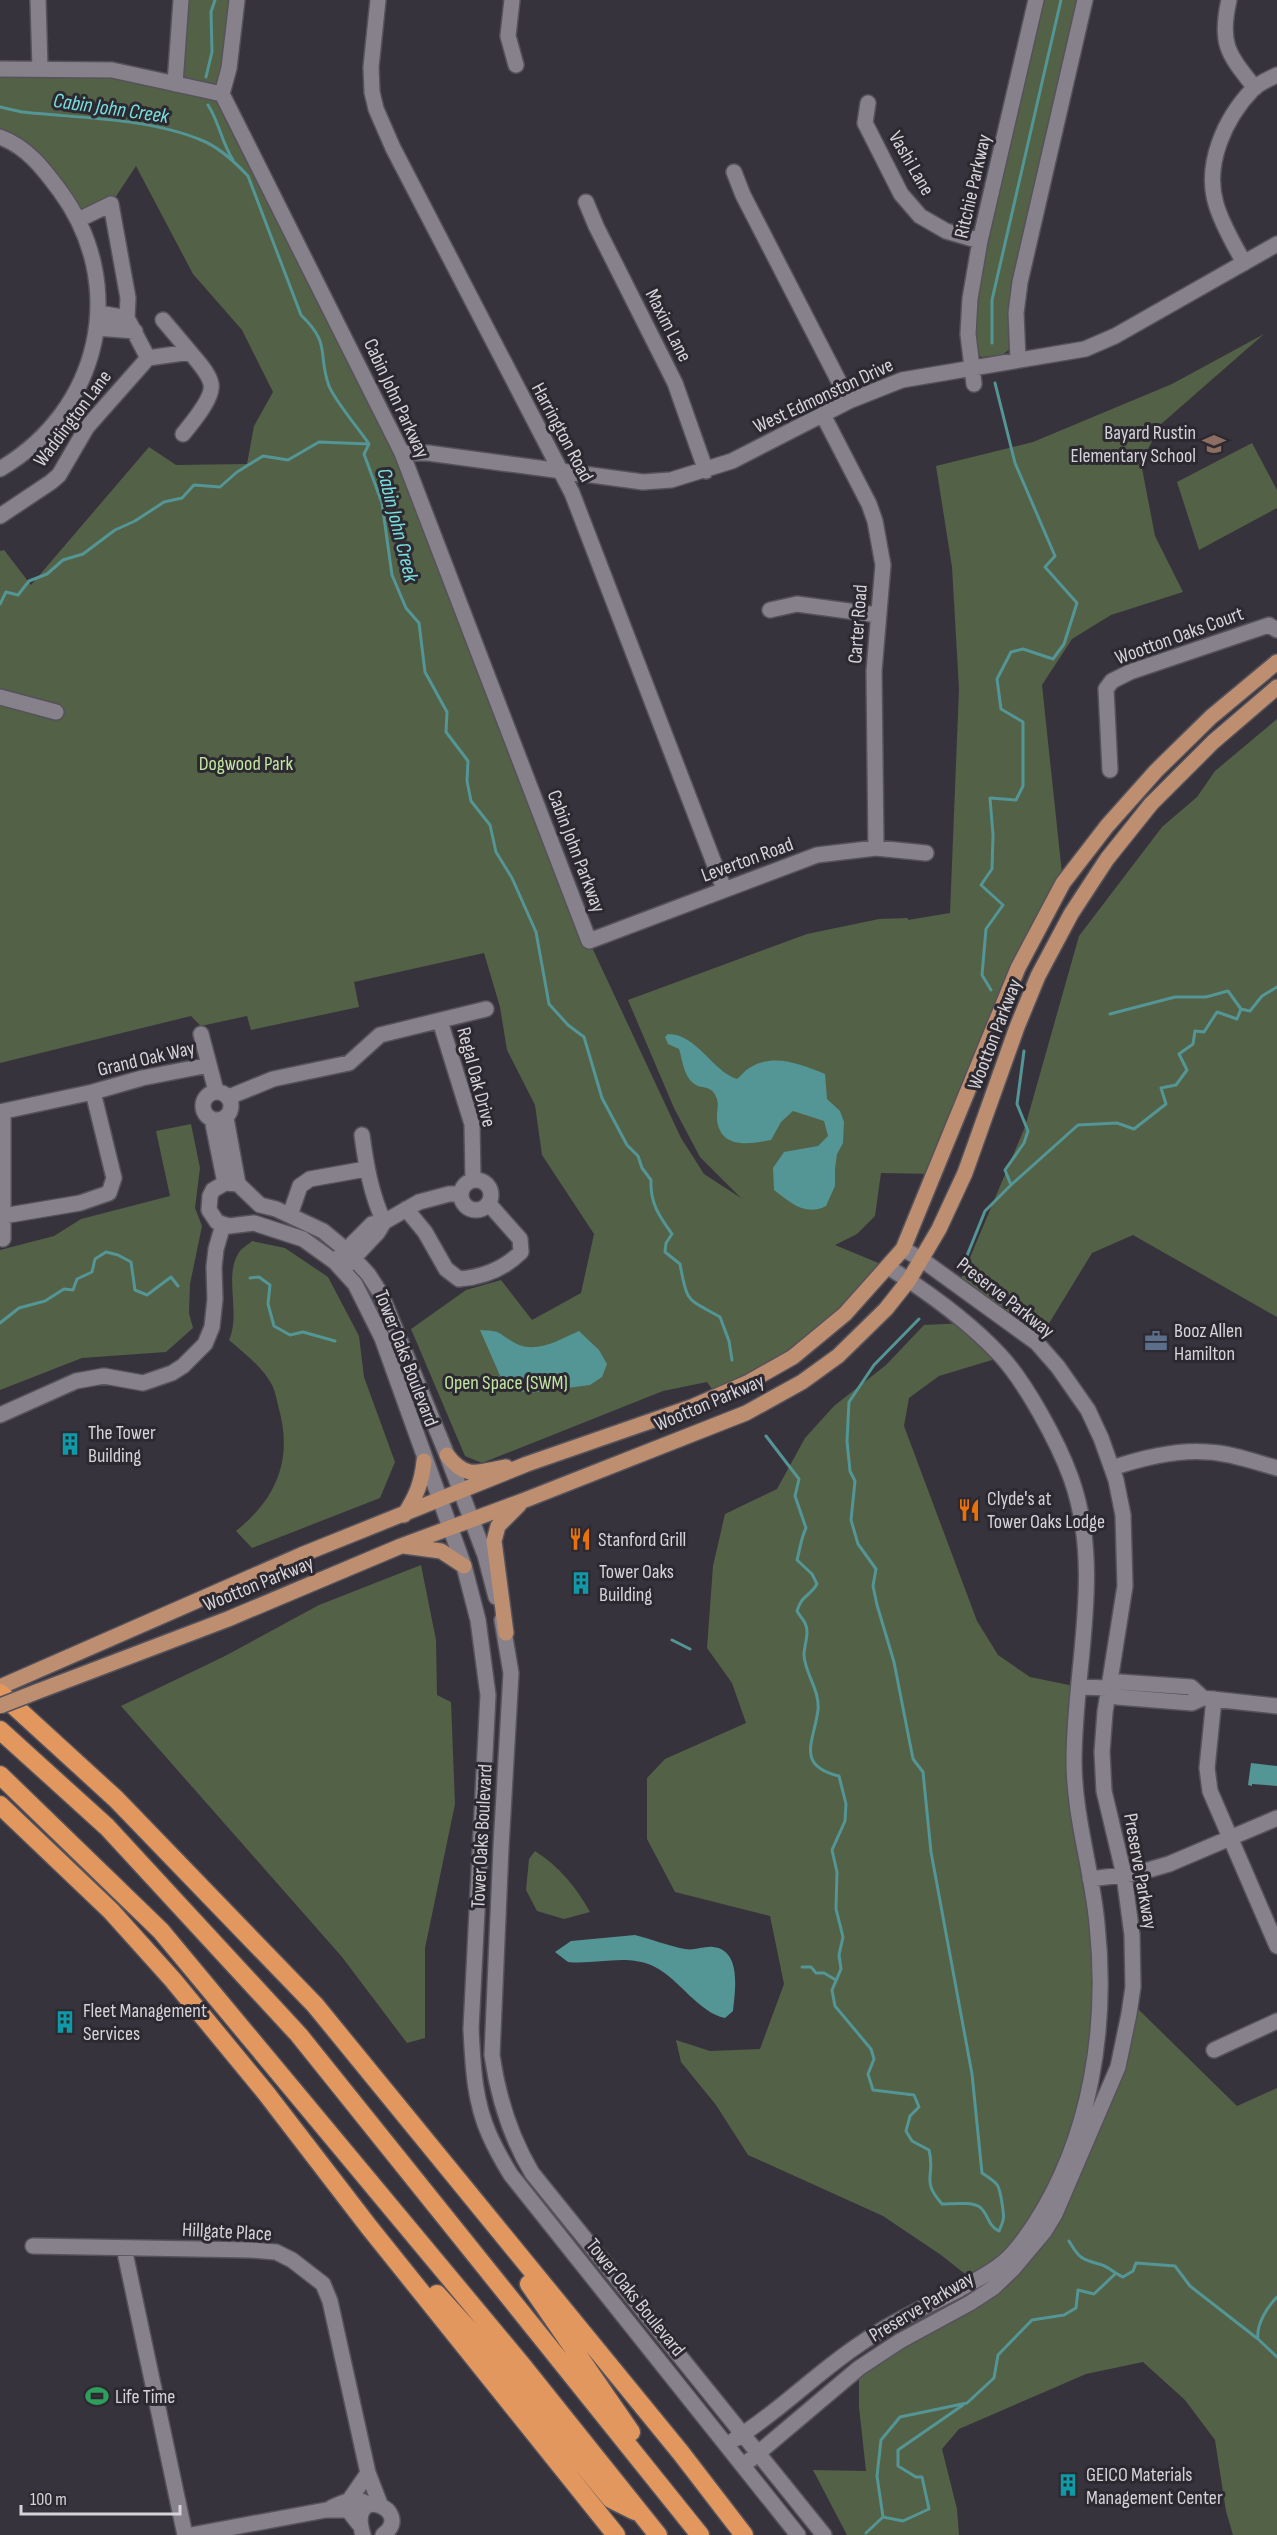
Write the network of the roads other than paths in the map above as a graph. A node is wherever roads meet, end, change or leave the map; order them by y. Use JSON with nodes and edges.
{"nodes":[{"id":1,"x":38,"y":0,"type":"edge"},
{"id":2,"x":181,"y":0,"type":"edge"},
{"id":3,"x":237,"y":0,"type":"edge"},
{"id":4,"x":378,"y":0,"type":"edge"},
{"id":5,"x":512,"y":0,"type":"edge"},
{"id":6,"x":1036,"y":0,"type":"edge"},
{"id":7,"x":1085,"y":0,"type":"edge"},
{"id":8,"x":1229,"y":0,"type":"edge"},
{"id":9,"x":516,"y":65,"type":"dead end"},
{"id":10,"x":40,"y":68,"type":"junction"},
{"id":11,"x":0,"y":69,"type":"edge"},
{"id":12,"x":1277,"y":75,"type":"edge"},
{"id":13,"x":175,"y":84,"type":"junction"},
{"id":14,"x":1255,"y":88,"type":"junction"},
{"id":15,"x":222,"y":94,"type":"junction"},
{"id":16,"x":868,"y":103,"type":"dead end"},
{"id":17,"x":0,"y":137,"type":"edge"},
{"id":18,"x":734,"y":172,"type":"dead end"},
{"id":19,"x":586,"y":202,"type":"dead end"},
{"id":20,"x":78,"y":220,"type":"junction"},
{"id":21,"x":980,"y":241,"type":"junction"},
{"id":22,"x":1277,"y":244,"type":"edge"},
{"id":23,"x":1244,"y":263,"type":"junction"},
{"id":24,"x":98,"y":320,"type":"junction"},
{"id":25,"x":163,"y":320,"type":"dead end"},
{"id":26,"x":131,"y":325,"type":"junction"},
{"id":27,"x":190,"y":352,"type":"junction"},
{"id":28,"x":148,"y":358,"type":"junction"},
{"id":29,"x":1018,"y":360,"type":"junction"},
{"id":30,"x":972,"y":366,"type":"junction"},
{"id":31,"x":974,"y":384,"type":"dead end"},
{"id":32,"x":849,"y":402,"type":"junction"},
{"id":33,"x":823,"y":415,"type":"junction"},
{"id":34,"x":183,"y":434,"type":"dead end"},
{"id":35,"x":402,"y":453,"type":"junction"},
{"id":36,"x":0,"y":469,"type":"edge"},
{"id":37,"x":706,"y":471,"type":"junction"},
{"id":38,"x":559,"y":472,"type":"junction"},
{"id":39,"x":0,"y":516,"type":"edge"},
{"id":40,"x":770,"y":610,"type":"dead end"},
{"id":41,"x":878,"y":615,"type":"junction"},
{"id":42,"x":1277,"y":630,"type":"edge"},
{"id":43,"x":1277,"y":662,"type":"edge"},
{"id":44,"x":1277,"y":687,"type":"edge"},
{"id":45,"x":0,"y":697,"type":"edge"},
{"id":46,"x":56,"y":712,"type":"dead end"},
{"id":47,"x":1110,"y":770,"type":"dead end"},
{"id":48,"x":876,"y":848,"type":"junction"},
{"id":49,"x":926,"y":853,"type":"dead end"},
{"id":50,"x":724,"y":889,"type":"junction"},
{"id":51,"x":589,"y":941,"type":"joint"},
{"id":52,"x":486,"y":1009,"type":"dead end"},
{"id":53,"x":440,"y":1021,"type":"junction"},
{"id":54,"x":201,"y":1034,"type":"dead end"},
{"id":55,"x":208,"y":1065,"type":"junction"},
{"id":56,"x":93,"y":1092,"type":"junction"},
{"id":57,"x":222,"y":1094,"type":"junction"},
{"id":58,"x":2,"y":1112,"type":"edge"},
{"id":59,"x":219,"y":1119,"type":"junction"},
{"id":60,"x":362,"y":1135,"type":"dead end"},
{"id":61,"x":366,"y":1169,"type":"junction"},
{"id":62,"x":473,"y":1180,"type":"junction"},
{"id":63,"x":232,"y":1184,"type":"junction"},
{"id":64,"x":461,"y":1194,"type":"junction"},
{"id":65,"x":489,"y":1204,"type":"junction"},
{"id":66,"x":406,"y":1209,"type":"junction"},
{"id":67,"x":290,"y":1215,"type":"junction"},
{"id":68,"x":3,"y":1216,"type":"junction"},
{"id":69,"x":384,"y":1222,"type":"junction"},
{"id":70,"x":223,"y":1225,"type":"junction"},
{"id":71,"x":3,"y":1239,"type":"dead end"},
{"id":72,"x":903,"y":1249,"type":"junction"},
{"id":73,"x":350,"y":1254,"type":"junction"},
{"id":74,"x":921,"y":1259,"type":"junction"},
{"id":75,"x":338,"y":1265,"type":"junction"},
{"id":76,"x":888,"y":1267,"type":"junction"},
{"id":77,"x":909,"y":1280,"type":"junction"},
{"id":78,"x":0,"y":1415,"type":"edge"},
{"id":79,"x":447,"y":1455,"type":"junction"},
{"id":80,"x":424,"y":1461,"type":"junction"},
{"id":81,"x":527,"y":1464,"type":"junction"},
{"id":82,"x":1112,"y":1468,"type":"junction"},
{"id":83,"x":1277,"y":1468,"type":"edge"},
{"id":84,"x":460,"y":1492,"type":"junction"},
{"id":85,"x":441,"y":1500,"type":"junction"},
{"id":86,"x":525,"y":1500,"type":"junction"},
{"id":87,"x":404,"y":1515,"type":"junction"},
{"id":88,"x":471,"y":1519,"type":"junction"},
{"id":89,"x":451,"y":1527,"type":"junction"},
{"id":90,"x":401,"y":1546,"type":"junction"},
{"id":91,"x":464,"y":1566,"type":"junction"},
{"id":92,"x":506,"y":1633,"type":"junction"},
{"id":93,"x":0,"y":1687,"type":"edge"},
{"id":94,"x":1080,"y":1687,"type":"junction"},
{"id":95,"x":1108,"y":1688,"type":"junction"},
{"id":96,"x":0,"y":1693,"type":"edge"},
{"id":97,"x":1209,"y":1699,"type":"junction"},
{"id":98,"x":0,"y":1706,"type":"edge"},
{"id":99,"x":1277,"y":1706,"type":"edge"},
{"id":100,"x":0,"y":1730,"type":"edge"},
{"id":101,"x":0,"y":1775,"type":"edge"},
{"id":102,"x":0,"y":1805,"type":"edge"},
{"id":103,"x":1277,"y":1818,"type":"edge"},
{"id":104,"x":1229,"y":1839,"type":"junction"},
{"id":105,"x":1131,"y":1874,"type":"junction"},
{"id":106,"x":1090,"y":1879,"type":"junction"},
{"id":107,"x":1271,"y":1918,"type":"edge"},
{"id":108,"x":1277,"y":1946,"type":"edge"},
{"id":109,"x":1277,"y":2021,"type":"edge"},
{"id":110,"x":1214,"y":2050,"type":"dead end"},
{"id":111,"x":1086,"y":2101,"type":"junction"},
{"id":112,"x":1101,"y":2107,"type":"junction"},
{"id":113,"x":460,"y":2182,"type":"junction"},
{"id":114,"x":369,"y":2227,"type":"junction"},
{"id":115,"x":33,"y":2246,"type":"dead end"},
{"id":116,"x":123,"y":2248,"type":"junction"},
{"id":117,"x":742,"y":2434,"type":"junction"},
{"id":118,"x":727,"y":2444,"type":"junction"},
{"id":119,"x":758,"y":2454,"type":"junction"},
{"id":120,"x":744,"y":2466,"type":"junction"},
{"id":121,"x":368,"y":2473,"type":"junction"},
{"id":122,"x":350,"y":2499,"type":"junction"},
{"id":123,"x":375,"y":2505,"type":"junction"},
{"id":124,"x":326,"y":2510,"type":"junction"},
{"id":125,"x":641,"y":2514,"type":"junction"},
{"id":126,"x":363,"y":2531,"type":"edge"},
{"id":127,"x":185,"y":2535,"type":"edge"},
{"id":128,"x":191,"y":2535,"type":"edge"},
{"id":129,"x":384,"y":2535,"type":"edge"},
{"id":130,"x":616,"y":2535,"type":"edge"},
{"id":131,"x":658,"y":2535,"type":"edge"},
{"id":132,"x":700,"y":2535,"type":"edge"},
{"id":133,"x":744,"y":2535,"type":"edge"},
{"id":134,"x":798,"y":2535,"type":"edge"},
{"id":135,"x":824,"y":2535,"type":"edge"}],
"edges":[{"from":1,"to":10,"type":"street"},
{"from":2,"to":13,"type":"street"},
{"from":3,"to":15,"type":"street"},
{"from":4,"to":38,"type":"street","name":"Harrington Road"},
{"from":5,"to":9,"type":"street"},
{"from":6,"to":21,"type":"street","name":"Ritchie Parkway"},
{"from":7,"to":29,"type":"street"},
{"from":8,"to":14,"type":"street"},
{"from":10,"to":11,"type":"street"},
{"from":10,"to":13,"type":"street"},
{"from":12,"to":14,"type":"street"},
{"from":13,"to":15,"type":"street"},
{"from":14,"to":23,"type":"street"},
{"from":15,"to":35,"type":"street","name":"Cabin John Parkway"},
{"from":16,"to":21,"type":"street","name":"Vashi Lane"},
{"from":17,"to":20,"type":"street"},
{"from":18,"to":32,"type":"street"},
{"from":19,"to":37,"type":"street","name":"Maxim Lane"},
{"from":20,"to":24,"type":"street"},
{"from":20,"to":26,"type":"street"},
{"from":21,"to":30,"type":"street","name":"Ritchie Parkway"},
{"from":22,"to":23,"type":"street","name":"West Edmonston Drive"},
{"from":23,"to":29,"type":"street","name":"West Edmonston Drive"},
{"from":24,"to":26,"type":"street"},
{"from":24,"to":36,"type":"street"},
{"from":25,"to":27,"type":"street"},
{"from":26,"to":28,"type":"street"},
{"from":27,"to":28,"type":"street"},
{"from":27,"to":34,"type":"street"},
{"from":28,"to":39,"type":"street","name":"Waddington Lane"},
{"from":29,"to":30,"type":"street","name":"West Edmonston Drive"},
{"from":30,"to":31,"type":"street","name":"Ritchie Parkway"},
{"from":30,"to":32,"type":"street","name":"West Edmonston Drive"},
{"from":32,"to":33,"type":"street","name":"West Edmonston Drive"},
{"from":33,"to":37,"type":"street","name":"West Edmonston Drive"},
{"from":33,"to":41,"type":"street","name":"Carter Road"},
{"from":35,"to":38,"type":"street","name":"West Edmonston Drive"},
{"from":35,"to":51,"type":"street","name":"Cabin John Parkway"},
{"from":37,"to":38,"type":"street","name":"West Edmonston Drive"},
{"from":38,"to":50,"type":"street","name":"Harrington Road"},
{"from":40,"to":41,"type":"street"},
{"from":41,"to":48,"type":"street","name":"Carter Road"},
{"from":42,"to":47,"type":"street","name":"Wootton Oaks Court"},
{"from":43,"to":72,"type":"main road","name":"Wootton Parkway"},
{"from":44,"to":74,"type":"main road","name":"Wootton Parkway"},
{"from":45,"to":46,"type":"street"},
{"from":48,"to":49,"type":"street","name":"Leverton Road"},
{"from":48,"to":50,"type":"street","name":"Leverton Road"},
{"from":50,"to":51,"type":"street","name":"Leverton Road"},
{"from":52,"to":53,"type":"street","name":"Regal Oak Drive"},
{"from":53,"to":57,"type":"street","name":"Regal Oak Drive"},
{"from":53,"to":62,"type":"street","name":"Regal Oak Drive"},
{"from":54,"to":55,"type":"street","name":"Grand Oak Way"},
{"from":55,"to":56,"type":"street","name":"Grand Oak Way"},
{"from":55,"to":57,"type":"street","name":"Grand Oak Way"},
{"from":56,"to":58,"type":"street","name":"Grand Oak Way"},
{"from":56,"to":68,"type":"street","name":"Grand Oak Way"},
{"from":57,"to":59,"type":"street"},
{"from":57,"to":59,"type":"street"},
{"from":58,"to":68,"type":"street","name":"Grand Oak Way"},
{"from":59,"to":63,"type":"street"},
{"from":60,"to":61,"type":"street"},
{"from":61,"to":67,"type":"street"},
{"from":61,"to":69,"type":"street"},
{"from":62,"to":64,"type":"street"},
{"from":62,"to":65,"type":"street"},
{"from":63,"to":67,"type":"street","name":"Tower Oaks Boulevard"},
{"from":63,"to":70,"type":"street"},
{"from":64,"to":65,"type":"street"},
{"from":64,"to":66,"type":"street"},
{"from":65,"to":66,"type":"street"},
{"from":66,"to":69,"type":"street"},
{"from":67,"to":73,"type":"street","name":"Tower Oaks Boulevard"},
{"from":68,"to":71,"type":"street","name":"Grand Oak Way"},
{"from":69,"to":73,"type":"street"},
{"from":70,"to":75,"type":"street","name":"Tower Oaks Boulevard"},
{"from":70,"to":78,"type":"street"},
{"from":72,"to":74,"type":"street","name":"Preserve Parkway"},
{"from":72,"to":76,"type":"main road","name":"Wootton Parkway"},
{"from":73,"to":75,"type":"street"},
{"from":73,"to":79,"type":"street","name":"Tower Oaks Boulevard"},
{"from":74,"to":77,"type":"main road","name":"Wootton Parkway"},
{"from":74,"to":82,"type":"street","name":"Preserve Parkway"},
{"from":75,"to":80,"type":"street","name":"Tower Oaks Boulevard"},
{"from":76,"to":77,"type":"street","name":"Preserve Parkway"},
{"from":76,"to":81,"type":"main road","name":"Wootton Parkway"},
{"from":77,"to":86,"type":"main road","name":"Wootton Parkway"},
{"from":77,"to":94,"type":"street","name":"Preserve Parkway"},
{"from":79,"to":81,"type":"main road"},
{"from":79,"to":84,"type":"street","name":"Tower Oaks Boulevard"},
{"from":80,"to":85,"type":"street","name":"Tower Oaks Boulevard"},
{"from":80,"to":87,"type":"main road"},
{"from":81,"to":84,"type":"main road","name":"Wootton Parkway"},
{"from":82,"to":83,"type":"street"},
{"from":82,"to":95,"type":"street","name":"Preserve Parkway"},
{"from":84,"to":85,"type":"main road","name":"Wootton Parkway"},
{"from":84,"to":88,"type":"street","name":"Tower Oaks Boulevard"},
{"from":85,"to":87,"type":"main road","name":"Wootton Parkway"},
{"from":85,"to":89,"type":"street","name":"Tower Oaks Boulevard"},
{"from":86,"to":88,"type":"main road","name":"Wootton Parkway"},
{"from":86,"to":92,"type":"main road"},
{"from":87,"to":93,"type":"main road","name":"Wootton Parkway"},
{"from":88,"to":89,"type":"main road","name":"Wootton Parkway"},
{"from":88,"to":92,"type":"street","name":"Tower Oaks Boulevard"},
{"from":89,"to":90,"type":"main road","name":"Wootton Parkway"},
{"from":89,"to":91,"type":"street","name":"Tower Oaks Boulevard"},
{"from":90,"to":91,"type":"main road"},
{"from":90,"to":98,"type":"main road","name":"Wootton Parkway","bridge":true},
{"from":91,"to":118,"type":"street","name":"Tower Oaks Boulevard"},
{"from":92,"to":117,"type":"street","name":"Tower Oaks Boulevard"},
{"from":94,"to":95,"type":"street"},
{"from":94,"to":106,"type":"street","name":"Preserve Parkway"},
{"from":95,"to":97,"type":"street"},
{"from":95,"to":105,"type":"street","name":"Preserve Parkway"},
{"from":96,"to":113,"type":"highway"},
{"from":97,"to":99,"type":"street"},
{"from":97,"to":104,"type":"street"},
{"from":100,"to":132,"type":"highway"},
{"from":101,"to":125,"type":"highway"},
{"from":102,"to":114,"type":"highway"},
{"from":103,"to":104,"type":"street"},
{"from":104,"to":105,"type":"street"},
{"from":104,"to":107,"type":"street"},
{"from":105,"to":106,"type":"street"},
{"from":105,"to":112,"type":"street","name":"Preserve Parkway"},
{"from":106,"to":111,"type":"street","name":"Preserve Parkway"},
{"from":107,"to":108,"type":"street"},
{"from":109,"to":110,"type":"street"},
{"from":111,"to":112,"type":"street"},
{"from":111,"to":117,"type":"street","name":"Preserve Parkway"},
{"from":112,"to":119,"type":"street","name":"Preserve Parkway"},
{"from":113,"to":132,"type":"highway"},
{"from":113,"to":133,"type":"highway"},
{"from":114,"to":125,"type":"highway"},
{"from":114,"to":130,"type":"highway"},
{"from":115,"to":116,"type":"street","name":"Hillgate Place"},
{"from":116,"to":121,"type":"street","name":"Hillgate Place"},
{"from":116,"to":127,"type":"street"},
{"from":117,"to":118,"type":"street","name":"Preserve Parkway"},
{"from":117,"to":119,"type":"street","name":"Tower Oaks Boulevard"},
{"from":118,"to":120,"type":"street","name":"Tower Oaks Boulevard"},
{"from":119,"to":120,"type":"street","name":"Preserve Parkway"},
{"from":119,"to":135,"type":"street","name":"Tower Oaks Boulevard"},
{"from":120,"to":134,"type":"street","name":"Tower Oaks Boulevard"},
{"from":121,"to":122,"type":"street"},
{"from":121,"to":123,"type":"street","name":"Hillgate Place"},
{"from":122,"to":123,"type":"street"},
{"from":122,"to":124,"type":"street"},
{"from":123,"to":126,"type":"street"},
{"from":123,"to":129,"type":"street","name":"Hillgate Place"},
{"from":124,"to":126,"type":"street"},
{"from":124,"to":128,"type":"street"},
{"from":125,"to":131,"type":"highway"}]}
